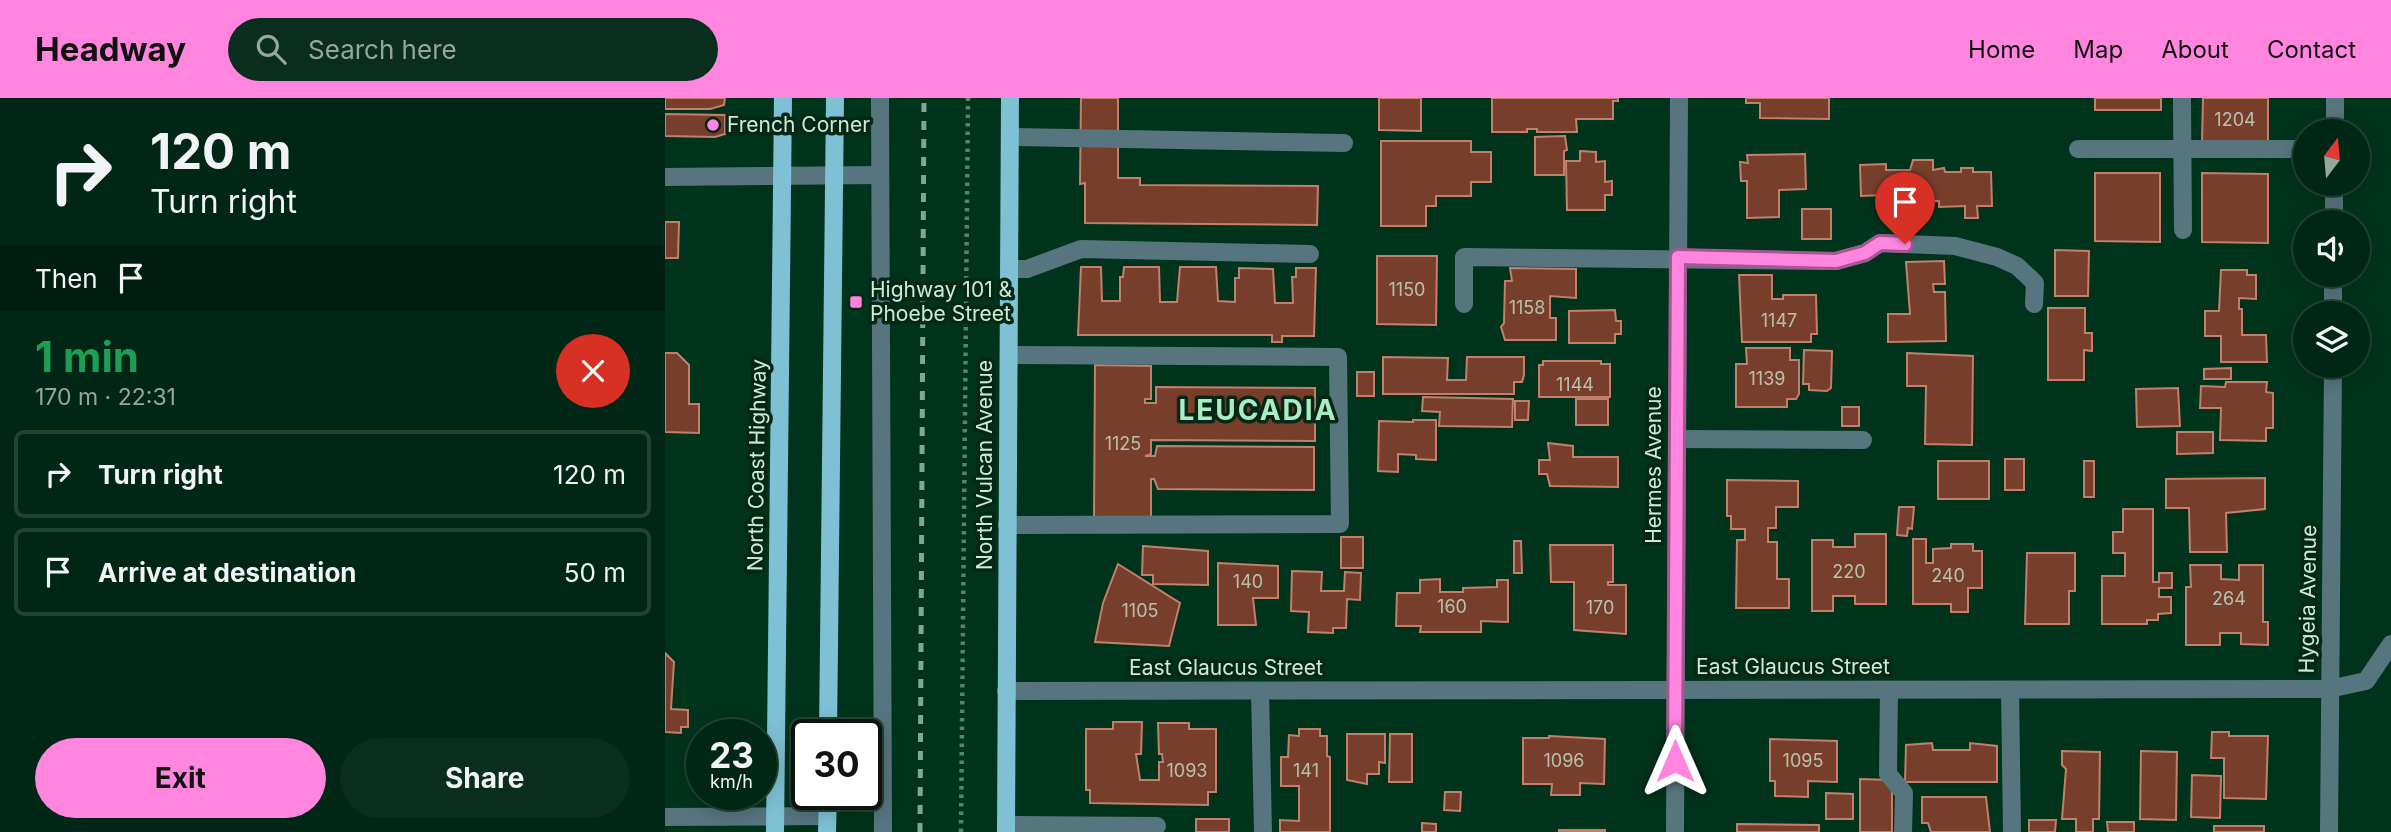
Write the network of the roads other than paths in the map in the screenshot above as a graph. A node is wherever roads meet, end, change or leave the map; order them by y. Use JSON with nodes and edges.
{"nodes":[{"id":1,"x":783,"y":98,"type":"edge"},
{"id":2,"x":835,"y":98,"type":"edge"},
{"id":3,"x":880,"y":98,"type":"edge"},
{"id":4,"x":1010,"y":98,"type":"edge"},
{"id":5,"x":1679,"y":98,"type":"edge"},
{"id":6,"x":2182,"y":98,"type":"edge"},
{"id":7,"x":2335,"y":98,"type":"edge"},
{"id":8,"x":2335,"y":119,"type":"edge"},
{"id":9,"x":1010,"y":137,"type":"junction"},
{"id":10,"x":1343,"y":142,"type":"dead end"},
{"id":11,"x":2078,"y":149,"type":"dead end"},
{"id":12,"x":2182,"y":149,"type":"junction"},
{"id":13,"x":2293,"y":149,"type":"edge"},
{"id":14,"x":880,"y":175,"type":"junction"},
{"id":15,"x":783,"y":176,"type":"junction"},
{"id":16,"x":836,"y":176,"type":"junction"},
{"id":17,"x":665,"y":177,"type":"edge"},
{"id":18,"x":2183,"y":230,"type":"dead end"},
{"id":19,"x":1310,"y":254,"type":"dead end"},
{"id":20,"x":1678,"y":257,"type":"junction"},
{"id":21,"x":1009,"y":269,"type":"junction"},
{"id":22,"x":1464,"y":304,"type":"dead end"},
{"id":23,"x":2034,"y":304,"type":"dead end"},
{"id":24,"x":1009,"y":355,"type":"junction"},
{"id":25,"x":2333,"y":378,"type":"edge"},
{"id":26,"x":1677,"y":439,"type":"junction"},
{"id":27,"x":1863,"y":440,"type":"dead end"},
{"id":28,"x":1007,"y":524,"type":"junction"},
{"id":29,"x":2391,"y":644,"type":"edge"},
{"id":30,"x":2329,"y":689,"type":"junction"},
{"id":31,"x":1676,"y":690,"type":"junction"},
{"id":32,"x":1889,"y":690,"type":"junction"},
{"id":33,"x":2010,"y":690,"type":"junction"},
{"id":34,"x":1006,"y":691,"type":"junction"},
{"id":35,"x":1259,"y":691,"type":"junction"},
{"id":36,"x":828,"y":719,"type":"edge"},
{"id":37,"x":665,"y":817,"type":"edge"},
{"id":38,"x":776,"y":824,"type":"edge"},
{"id":39,"x":827,"y":824,"type":"edge"},
{"id":40,"x":1157,"y":826,"type":"dead end"},
{"id":41,"x":1006,"y":828,"type":"edge"},
{"id":42,"x":883,"y":832,"type":"edge"},
{"id":43,"x":1263,"y":832,"type":"edge"},
{"id":44,"x":1675,"y":832,"type":"edge"},
{"id":45,"x":1903,"y":832,"type":"edge"},
{"id":46,"x":2012,"y":832,"type":"edge"},
{"id":47,"x":2329,"y":832,"type":"edge"}],
"edges":[{"from":1,"to":15,"type":"main road","name":"North Coast Highway"},
{"from":2,"to":16,"type":"main road"},
{"from":3,"to":14,"type":"street"},
{"from":4,"to":9,"type":"main road","name":"North Vulcan Avenue"},
{"from":5,"to":20,"type":"street","name":"Hermes Avenue"},
{"from":6,"to":12,"type":"street"},
{"from":7,"to":8,"type":"street"},
{"from":9,"to":10,"type":"street"},
{"from":9,"to":21,"type":"main road","name":"North Vulcan Avenue"},
{"from":11,"to":12,"type":"street"},
{"from":12,"to":13,"type":"street"},
{"from":12,"to":18,"type":"street"},
{"from":14,"to":16,"type":"street"},
{"from":14,"to":42,"type":"street"},
{"from":15,"to":16,"type":"street"},
{"from":15,"to":17,"type":"street"},
{"from":15,"to":38,"type":"main road","name":"North Coast Highway"},
{"from":16,"to":36,"type":"main road"},
{"from":19,"to":21,"type":"street"},
{"from":20,"to":22,"type":"street"},
{"from":20,"to":23,"type":"street"},
{"from":20,"to":26,"type":"street","name":"Hermes Avenue"},
{"from":21,"to":24,"type":"main road","name":"North Vulcan Avenue"},
{"from":24,"to":28,"type":"main road","name":"North Vulcan Avenue"},
{"from":24,"to":28,"type":"street"},
{"from":25,"to":30,"type":"street","name":"Hygeia Avenue"},
{"from":26,"to":27,"type":"street"},
{"from":26,"to":31,"type":"street","name":"Hermes Avenue"},
{"from":28,"to":34,"type":"main road","name":"North Vulcan Avenue"},
{"from":29,"to":30,"type":"street","name":"East Glaucus Street"},
{"from":30,"to":33,"type":"street","name":"East Glaucus Street"},
{"from":30,"to":47,"type":"street","name":"Hygeia Avenue"},
{"from":31,"to":32,"type":"street","name":"East Glaucus Street"},
{"from":31,"to":35,"type":"street","name":"East Glaucus Street"},
{"from":31,"to":44,"type":"street","name":"Hermes Avenue"},
{"from":32,"to":33,"type":"street","name":"East Glaucus Street"},
{"from":32,"to":45,"type":"street"},
{"from":33,"to":46,"type":"street"},
{"from":34,"to":35,"type":"street","name":"East Glaucus Street"},
{"from":34,"to":41,"type":"main road","name":"North Vulcan Avenue"},
{"from":35,"to":43,"type":"street"},
{"from":37,"to":38,"type":"street"},
{"from":38,"to":39,"type":"street"},
{"from":40,"to":41,"type":"street"}]}
